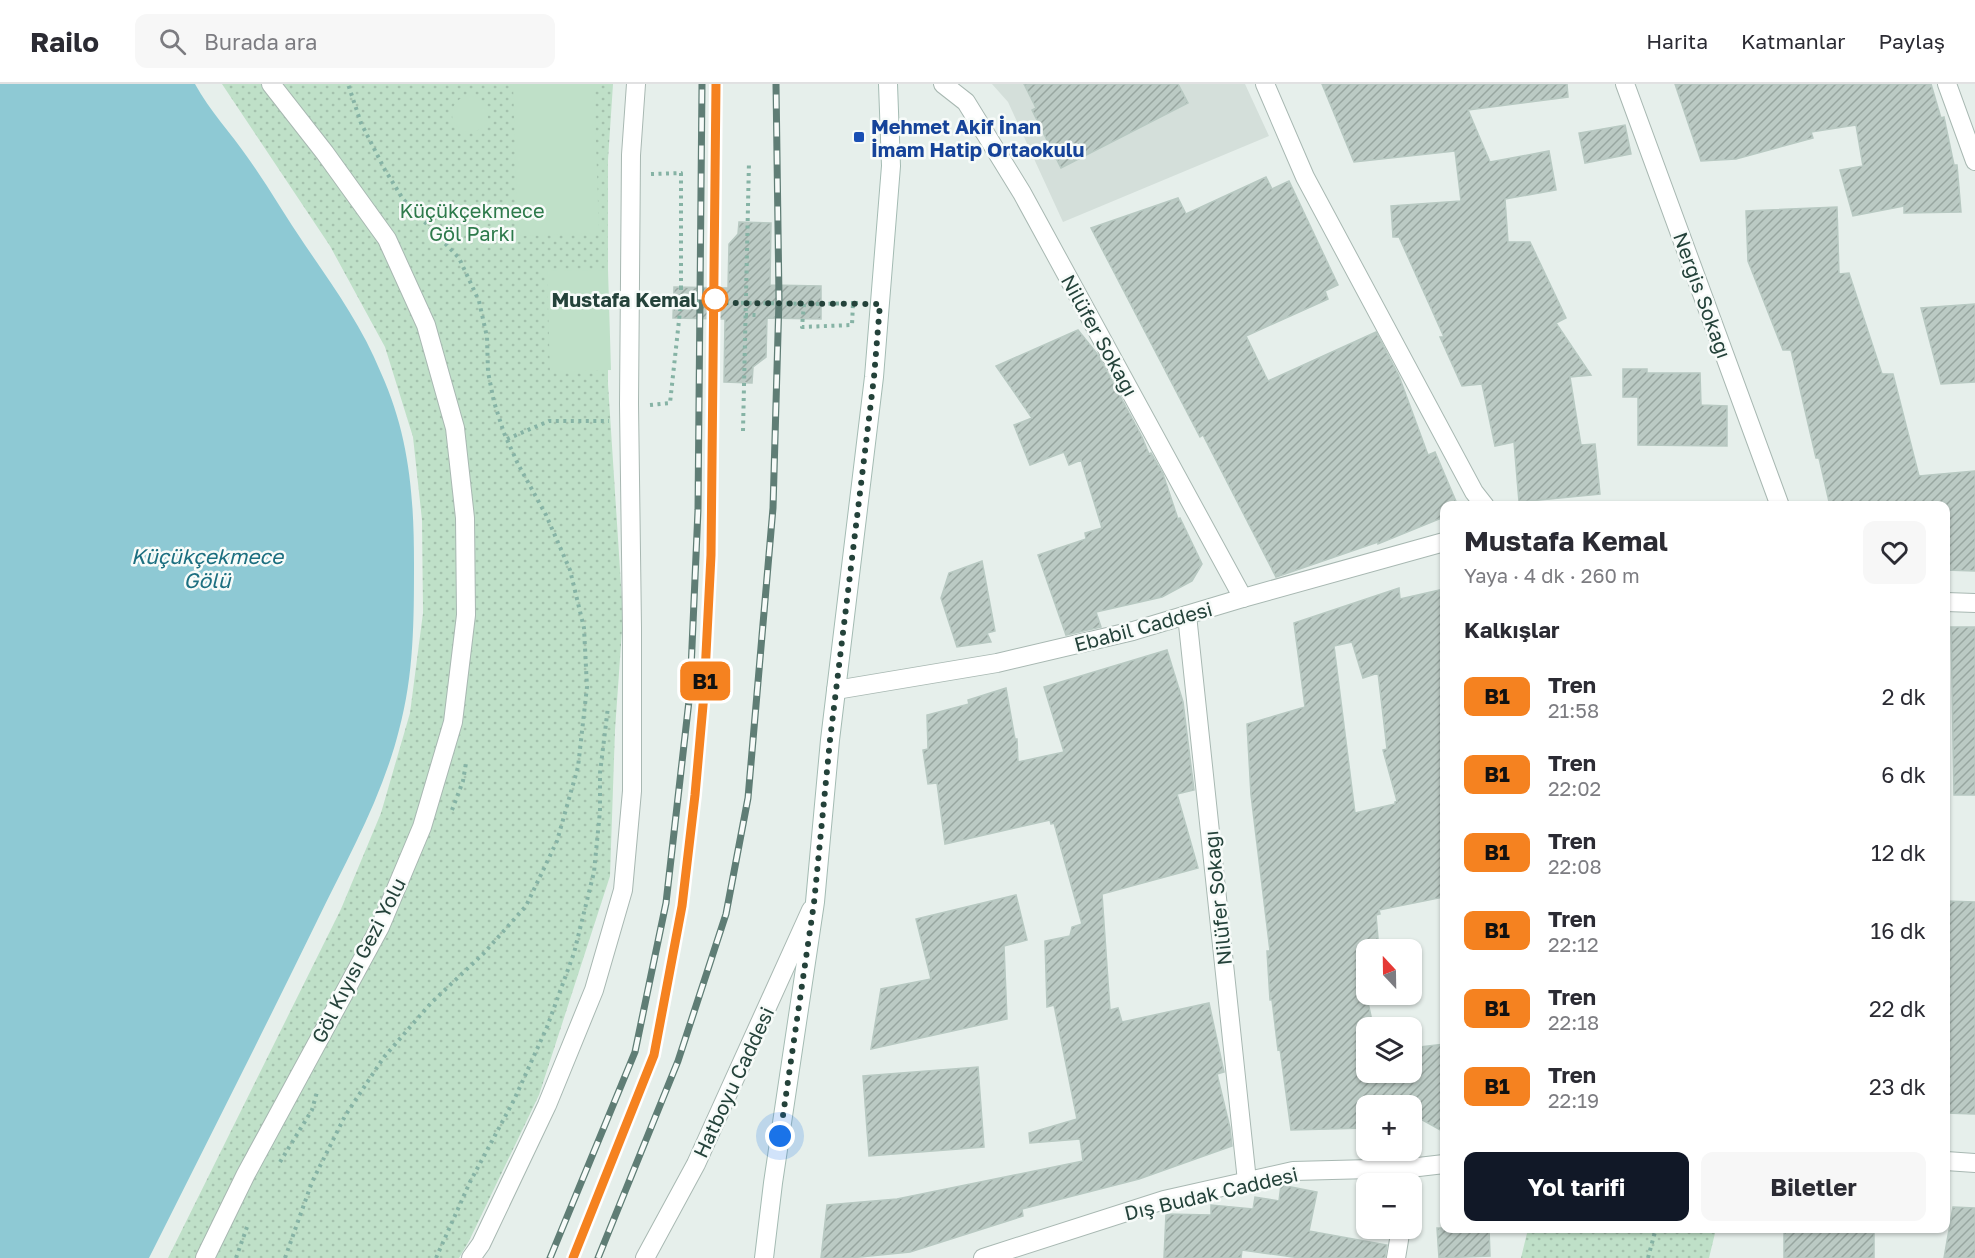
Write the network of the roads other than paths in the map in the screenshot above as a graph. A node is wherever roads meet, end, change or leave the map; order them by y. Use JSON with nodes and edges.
{"nodes":[{"id":1,"x":271,"y":84,"type":"edge"},
{"id":2,"x":636,"y":84,"type":"edge"},
{"id":3,"x":888,"y":84,"type":"edge"},
{"id":4,"x":943,"y":84,"type":"edge"},
{"id":5,"x":1265,"y":84,"type":"edge"},
{"id":6,"x":1625,"y":84,"type":"edge"},
{"id":7,"x":1947,"y":84,"type":"edge"},
{"id":8,"x":1975,"y":161,"type":"edge"},
{"id":9,"x":1481,"y":501,"type":"edge"},
{"id":10,"x":1778,"y":501,"type":"edge"},
{"id":11,"x":1440,"y":543,"type":"edge"},
{"id":12,"x":1243,"y":598,"type":"junction"},
{"id":13,"x":1950,"y":602,"type":"edge"},
{"id":14,"x":1975,"y":603,"type":"edge"},
{"id":15,"x":1187,"y":615,"type":"junction"},
{"id":16,"x":836,"y":690,"type":"junction"},
{"id":17,"x":814,"y":903,"type":"junction"},
{"id":18,"x":1950,"y":1161,"type":"edge"},
{"id":19,"x":1975,"y":1162,"type":"edge"},
{"id":20,"x":1440,"y":1165,"type":"edge"},
{"id":21,"x":1418,"y":1173,"type":"edge"},
{"id":22,"x":1356,"y":1174,"type":"edge"},
{"id":23,"x":1247,"y":1181,"type":"junction"},
{"id":24,"x":1399,"y":1239,"type":"edge"},
{"id":25,"x":205,"y":1258,"type":"edge"},
{"id":26,"x":471,"y":1258,"type":"edge"},
{"id":27,"x":645,"y":1258,"type":"edge"},
{"id":28,"x":764,"y":1258,"type":"edge"},
{"id":29,"x":983,"y":1258,"type":"edge"},
{"id":30,"x":1396,"y":1258,"type":"edge"}],
"edges":[{"from":1,"to":25,"type":"street","name":"Göl Kıyısı Gezi Yolu"},
{"from":2,"to":26,"type":"street"},
{"from":3,"to":16,"type":"street"},
{"from":4,"to":12,"type":"street","name":"Nilüfer Sokağı"},
{"from":5,"to":9,"type":"street"},
{"from":6,"to":10,"type":"street","name":"Nergis Sokağı"},
{"from":7,"to":8,"type":"street"},
{"from":11,"to":12,"type":"street","name":"Ebabil Caddesi"},
{"from":12,"to":15,"type":"street","name":"Ebabil Caddesi"},
{"from":13,"to":14,"type":"street"},
{"from":15,"to":16,"type":"street","name":"Ebabil Caddesi"},
{"from":15,"to":23,"type":"street","name":"Nilüfer Sokağı"},
{"from":16,"to":17,"type":"street"},
{"from":17,"to":27,"type":"street","name":"Hatboyu Caddesi"},
{"from":17,"to":28,"type":"street"},
{"from":18,"to":19,"type":"street"},
{"from":20,"to":21,"type":"street","name":"Dış Budak Caddesi"},
{"from":22,"to":23,"type":"street","name":"Dış Budak Caddesi"},
{"from":23,"to":29,"type":"street","name":"Dış Budak Caddesi"},
{"from":24,"to":30,"type":"street"}]}
